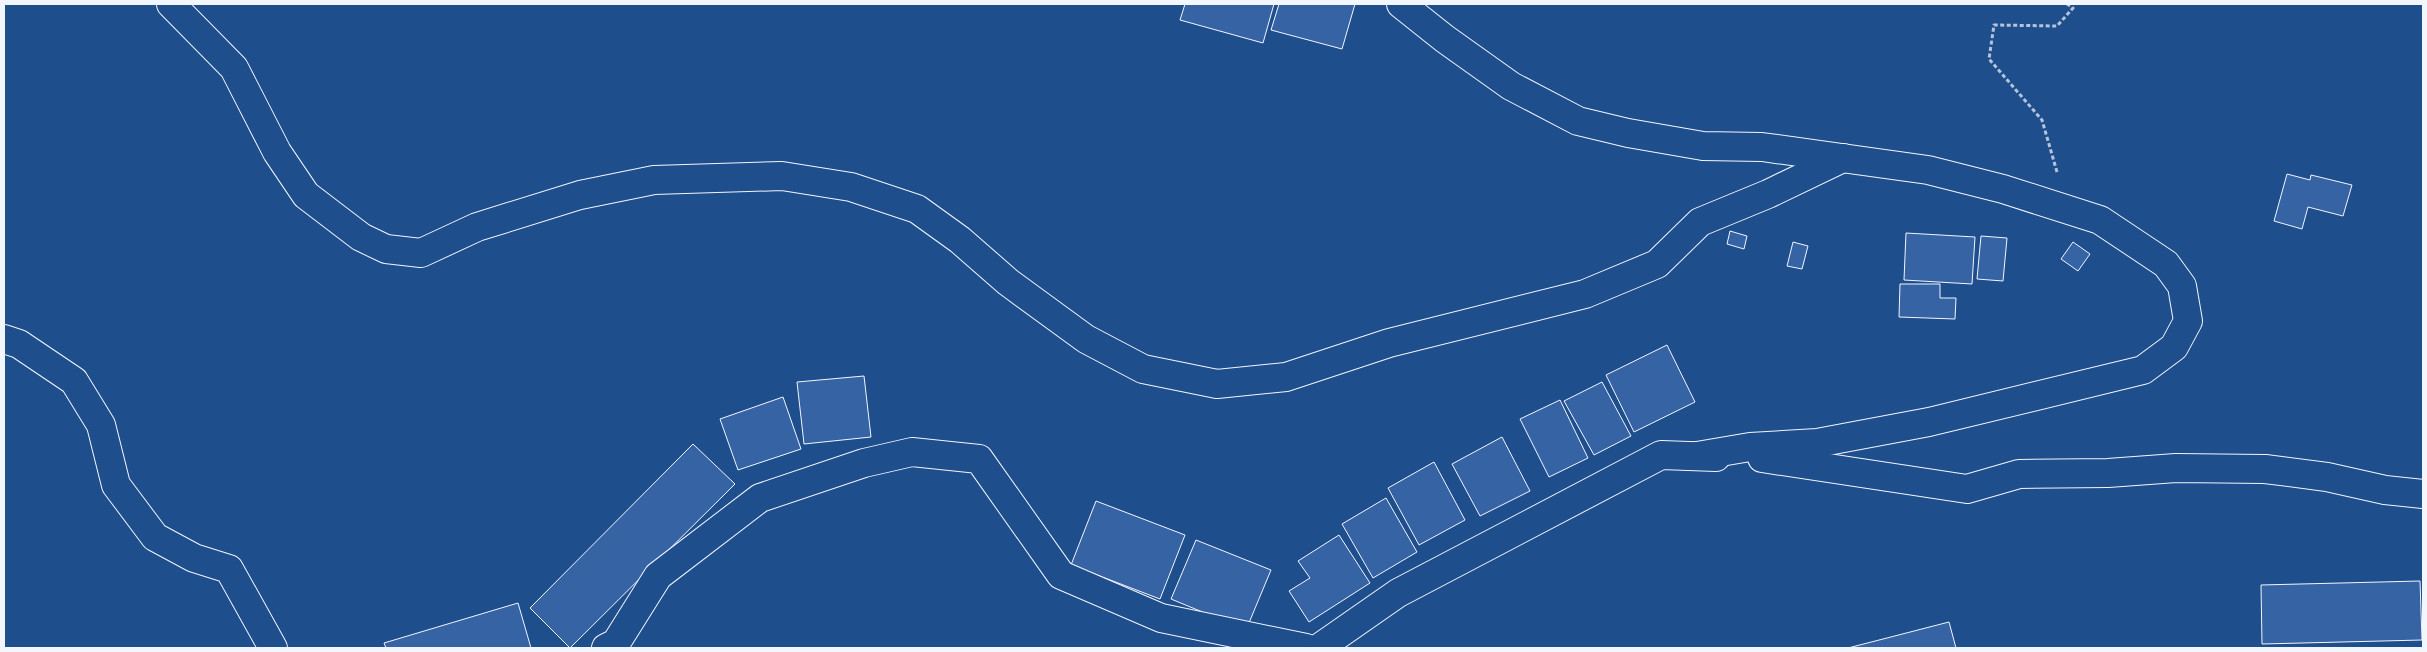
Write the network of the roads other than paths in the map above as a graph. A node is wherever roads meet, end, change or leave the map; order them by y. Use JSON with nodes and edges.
{"nodes":[{"id":1,"x":170,"y":4,"type":"edge"},
{"id":2,"x":1401,"y":4,"type":"edge"},
{"id":3,"x":1843,"y":158,"type":"junction"},
{"id":4,"x":4,"y":339,"type":"edge"},
{"id":5,"x":1697,"y":456,"type":"junction"},
{"id":6,"x":2423,"y":494,"type":"edge"},
{"id":7,"x":273,"y":648,"type":"edge"},
{"id":8,"x":606,"y":648,"type":"edge"},
{"id":9,"x":1306,"y":648,"type":"edge"},
{"id":10,"x":1319,"y":648,"type":"edge"}],
"edges":[{"from":1,"to":3,"type":"street"},
{"from":2,"to":3,"type":"street"},
{"from":3,"to":5,"type":"street"},
{"from":4,"to":7,"type":"street"},
{"from":5,"to":6,"type":"street"},
{"from":5,"to":10,"type":"street"},
{"from":8,"to":9,"type":"street"}]}
